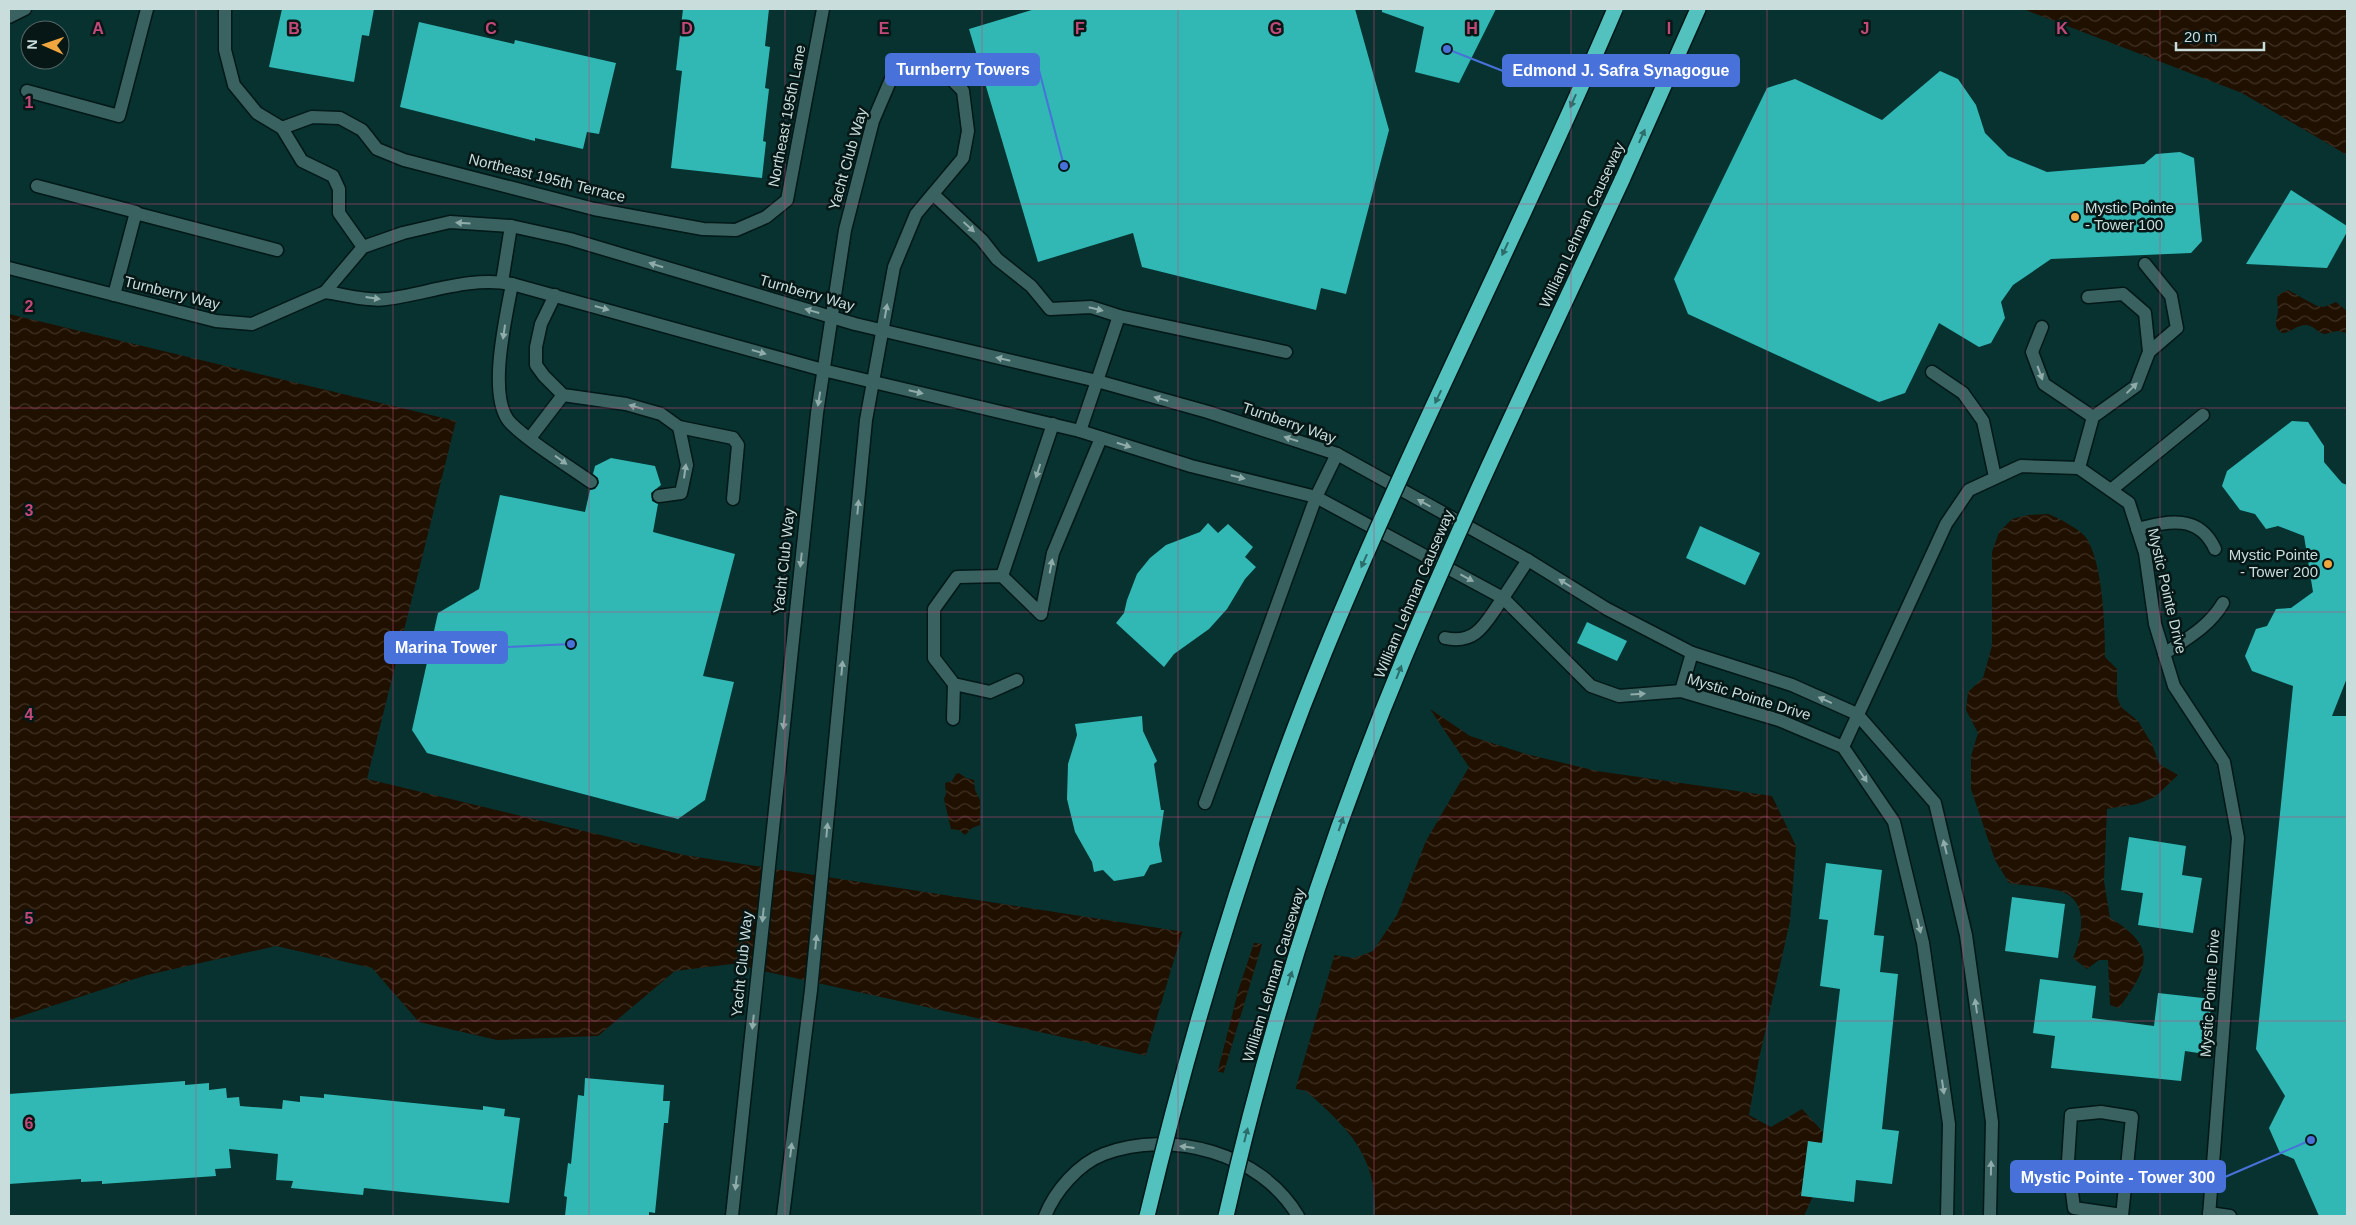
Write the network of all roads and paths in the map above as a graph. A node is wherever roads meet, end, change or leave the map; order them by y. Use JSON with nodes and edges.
{"nodes":[{"id":1,"x":25,"y":9,"type":"edge"},
{"id":2,"x":147,"y":9,"type":"edge"},
{"id":3,"x":225,"y":9,"type":"edge"},
{"id":4,"x":823,"y":9,"type":"edge"},
{"id":5,"x":1615,"y":9,"type":"edge"},
{"id":6,"x":1698,"y":9,"type":"edge"},
{"id":7,"x":9,"y":17,"type":"edge"},
{"id":8,"x":27,"y":91,"type":"dead end"},
{"id":9,"x":282,"y":128,"type":"junction"},
{"id":10,"x":37,"y":186,"type":"dead end"},
{"id":11,"x":933,"y":194,"type":"junction"},
{"id":12,"x":135,"y":213,"type":"junction"},
{"id":13,"x":511,"y":226,"type":"junction"},
{"id":14,"x":736,"y":230,"type":"joint"},
{"id":15,"x":364,"y":247,"type":"junction"},
{"id":16,"x":276,"y":250,"type":"dead end"},
{"id":17,"x":2145,"y":264,"type":"dead end"},
{"id":18,"x":9,"y":268,"type":"edge"},
{"id":19,"x":507,"y":283,"type":"junction"},
{"id":20,"x":324,"y":292,"type":"junction"},
{"id":21,"x":114,"y":295,"type":"junction"},
{"id":22,"x":555,"y":295,"type":"junction"},
{"id":23,"x":2088,"y":297,"type":"dead end"},
{"id":24,"x":1119,"y":316,"type":"junction"},
{"id":25,"x":832,"y":317,"type":"junction"},
{"id":26,"x":2042,"y":328,"type":"dead end"},
{"id":27,"x":883,"y":330,"type":"junction"},
{"id":28,"x":1286,"y":352,"type":"dead end"},
{"id":29,"x":2149,"y":352,"type":"junction"},
{"id":30,"x":823,"y":370,"type":"junction"},
{"id":31,"x":1932,"y":372,"type":"dead end"},
{"id":32,"x":1096,"y":381,"type":"junction"},
{"id":33,"x":872,"y":382,"type":"junction"},
{"id":34,"x":564,"y":395,"type":"junction"},
{"id":35,"x":2203,"y":415,"type":"dead end"},
{"id":36,"x":2093,"y":416,"type":"junction"},
{"id":37,"x":1053,"y":424,"type":"junction"},
{"id":38,"x":679,"y":427,"type":"junction"},
{"id":39,"x":1080,"y":431,"type":"junction"},
{"id":40,"x":530,"y":438,"type":"junction"},
{"id":41,"x":1101,"y":438,"type":"junction"},
{"id":42,"x":1337,"y":454,"type":"junction"},
{"id":43,"x":2079,"y":468,"type":"junction"},
{"id":44,"x":1995,"y":477,"type":"junction"},
{"id":45,"x":592,"y":482,"type":"dead end"},
{"id":46,"x":2111,"y":490,"type":"junction"},
{"id":47,"x":659,"y":496,"type":"dead end"},
{"id":48,"x":1316,"y":497,"type":"junction"},
{"id":49,"x":733,"y":499,"type":"dead end"},
{"id":50,"x":2137,"y":530,"type":"junction"},
{"id":51,"x":2215,"y":549,"type":"dead end"},
{"id":52,"x":1528,"y":560,"type":"junction"},
{"id":53,"x":1002,"y":576,"type":"junction"},
{"id":54,"x":1503,"y":598,"type":"junction"},
{"id":55,"x":2223,"y":604,"type":"dead end"},
{"id":56,"x":1445,"y":638,"type":"dead end"},
{"id":57,"x":1692,"y":653,"type":"junction"},
{"id":58,"x":2164,"y":654,"type":"junction"},
{"id":59,"x":1017,"y":680,"type":"dead end"},
{"id":60,"x":954,"y":684,"type":"junction"},
{"id":61,"x":1681,"y":691,"type":"junction"},
{"id":62,"x":1857,"y":714,"type":"junction"},
{"id":63,"x":953,"y":719,"type":"dead end"},
{"id":64,"x":1843,"y":747,"type":"junction"},
{"id":65,"x":1204,"y":802,"type":"dead end"},
{"id":66,"x":2209,"y":1215,"type":"edge"},
{"id":67,"x":732,"y":1216,"type":"edge"},
{"id":68,"x":783,"y":1216,"type":"edge"},
{"id":69,"x":1045,"y":1216,"type":"edge"},
{"id":70,"x":1147,"y":1216,"type":"edge"},
{"id":71,"x":1226,"y":1216,"type":"edge"},
{"id":72,"x":1298,"y":1216,"type":"edge"},
{"id":73,"x":1947,"y":1216,"type":"edge"},
{"id":74,"x":1990,"y":1216,"type":"edge"},
{"id":75,"x":2122,"y":1216,"type":"edge"},
{"id":76,"x":2230,"y":1216,"type":"edge"}],
"edges":[{"from":1,"to":7,"type":"street"},
{"from":2,"to":8,"type":"street"},
{"from":3,"to":9,"type":"street"},
{"from":4,"to":14,"type":"street","name":"Northeast 195th Lane"},
{"from":5,"to":70,"type":"highway","one_way":true,"bridge":true},
{"from":71,"to":6,"type":"highway","name":"William Lehman Causeway","one_way":true,"bridge":true},
{"from":9,"to":14,"type":"street","name":"Northeast 195th Terrace"},
{"from":9,"to":15,"type":"street"},
{"from":10,"to":12,"type":"street"},
{"from":11,"to":24,"type":"street","one_way":true},
{"from":11,"to":25,"type":"street","name":"Yacht Club Way"},
{"from":27,"to":11,"type":"street","name":"Yacht Club Way","one_way":true},
{"from":12,"to":16,"type":"street"},
{"from":12,"to":21,"type":"street"},
{"from":13,"to":15,"type":"street","name":"Turnberry Way","one_way":true},
{"from":13,"to":19,"type":"street"},
{"from":25,"to":13,"type":"street","name":"Turnberry Way","one_way":true},
{"from":15,"to":20,"type":"street","name":"Turnberry Way"},
{"from":17,"to":29,"type":"street"},
{"from":18,"to":21,"type":"street","name":"Turnberry Way"},
{"from":20,"to":19,"type":"street","one_way":true},
{"from":19,"to":22,"type":"street"},
{"from":19,"to":40,"type":"street","one_way":true},
{"from":20,"to":21,"type":"street","name":"Turnberry Way"},
{"from":22,"to":30,"type":"street","one_way":true},
{"from":22,"to":34,"type":"street"},
{"from":23,"to":29,"type":"street"},
{"from":24,"to":28,"type":"street"},
{"from":24,"to":32,"type":"street"},
{"from":25,"to":27,"type":"street","name":"Turnberry Way"},
{"from":25,"to":30,"type":"street","name":"Yacht Club Way"},
{"from":26,"to":36,"type":"street","one_way":true},
{"from":32,"to":27,"type":"street","name":"Turnberry Way","one_way":true},
{"from":27,"to":33,"type":"street","name":"Yacht Club Way"},
{"from":36,"to":29,"type":"street","one_way":true},
{"from":30,"to":33,"type":"street"},
{"from":30,"to":67,"type":"street","name":"Yacht Club Way","one_way":true},
{"from":31,"to":44,"type":"street"},
{"from":32,"to":39,"type":"street"},
{"from":42,"to":32,"type":"street","name":"Turnberry Way","one_way":true},
{"from":33,"to":37,"type":"street","one_way":true},
{"from":68,"to":33,"type":"street","name":"Yacht Club Way","one_way":true},
{"from":38,"to":34,"type":"street","one_way":true},
{"from":34,"to":40,"type":"street"},
{"from":35,"to":46,"type":"street"},
{"from":36,"to":43,"type":"street"},
{"from":37,"to":39,"type":"street"},
{"from":37,"to":53,"type":"street","one_way":true},
{"from":47,"to":38,"type":"street","one_way":true},
{"from":38,"to":49,"type":"street"},
{"from":39,"to":41,"type":"street"},
{"from":40,"to":45,"type":"street","one_way":true},
{"from":41,"to":48,"type":"street","one_way":true},
{"from":53,"to":41,"type":"street","one_way":true},
{"from":42,"to":48,"type":"street","name":"Turnberry Way"},
{"from":52,"to":42,"type":"street","name":"Mystic Pointe Drive","one_way":true},
{"from":43,"to":44,"type":"street"},
{"from":43,"to":46,"type":"street","name":"Mystic Pointe Drive"},
{"from":44,"to":62,"type":"street"},
{"from":46,"to":50,"type":"street","name":"Mystic Pointe Drive"},
{"from":48,"to":54,"type":"street","name":"Mystic Pointe Drive","one_way":true},
{"from":48,"to":65,"type":"street","name":"Turnberry Way"},
{"from":50,"to":51,"type":"street"},
{"from":50,"to":58,"type":"street","name":"Mystic Pointe Drive"},
{"from":52,"to":54,"type":"street"},
{"from":57,"to":52,"type":"street","name":"Mystic Pointe Drive","one_way":true},
{"from":53,"to":60,"type":"street"},
{"from":54,"to":56,"type":"street"},
{"from":54,"to":61,"type":"street","name":"Mystic Pointe Drive","one_way":true},
{"from":55,"to":58,"type":"street"},
{"from":57,"to":61,"type":"street"},
{"from":62,"to":57,"type":"street","name":"Mystic Pointe Drive","one_way":true},
{"from":58,"to":66,"type":"street","name":"Mystic Pointe Drive"},
{"from":59,"to":60,"type":"street"},
{"from":60,"to":63,"type":"street"},
{"from":61,"to":64,"type":"street","name":"Mystic Pointe Drive"},
{"from":62,"to":64,"type":"street"},
{"from":74,"to":62,"type":"street","name":"Mystic Pointe Drive","one_way":true},
{"from":64,"to":73,"type":"street","one_way":true},
{"from":66,"to":76,"type":"street"},
{"from":72,"to":69,"type":"street","one_way":true},
{"from":75,"to":75,"type":"street"}]}
